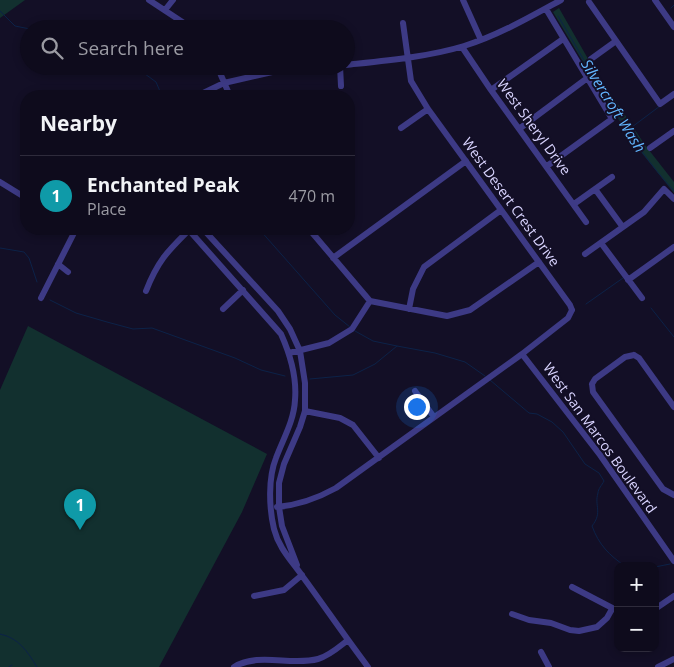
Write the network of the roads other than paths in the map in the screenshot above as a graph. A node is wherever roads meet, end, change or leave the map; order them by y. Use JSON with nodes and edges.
{"nodes":[{"id":1,"x":149,"y":0,"type":"edge"},
{"id":2,"x":173,"y":0,"type":"edge"},
{"id":3,"x":463,"y":0,"type":"edge"},
{"id":4,"x":561,"y":0,"type":"edge"},
{"id":5,"x":655,"y":0,"type":"edge"},
{"id":6,"x":589,"y":2,"type":"dead end"},
{"id":7,"x":546,"y":8,"type":"junction"},
{"id":8,"x":165,"y":10,"type":"junction"},
{"id":9,"x":180,"y":20,"type":"edge"},
{"id":10,"x":403,"y":23,"type":"dead end"},
{"id":11,"x":674,"y":27,"type":"edge"},
{"id":12,"x":563,"y":39,"type":"junction"},
{"id":13,"x":481,"y":40,"type":"junction"},
{"id":14,"x":616,"y":41,"type":"junction"},
{"id":15,"x":462,"y":47,"type":"junction"},
{"id":16,"x":407,"y":57,"type":"junction"},
{"id":17,"x":591,"y":59,"type":"dead end"},
{"id":18,"x":355,"y":64,"type":"edge"},
{"id":19,"x":220,"y":75,"type":"edge"},
{"id":20,"x":256,"y":75,"type":"edge"},
{"id":21,"x":340,"y":75,"type":"edge"},
{"id":22,"x":586,"y":79,"type":"junction"},
{"id":23,"x":224,"y":84,"type":"junction"},
{"id":24,"x":341,"y":86,"type":"dead end"},
{"id":25,"x":210,"y":90,"type":"edge"},
{"id":26,"x":227,"y":90,"type":"edge"},
{"id":27,"x":491,"y":90,"type":"junction"},
{"id":28,"x":674,"y":94,"type":"edge"},
{"id":29,"x":428,"y":109,"type":"junction"},
{"id":30,"x":401,"y":128,"type":"dead end"},
{"id":31,"x":518,"y":129,"type":"junction"},
{"id":32,"x":674,"y":131,"type":"edge"},
{"id":33,"x":650,"y":148,"type":"dead end"},
{"id":34,"x":466,"y":161,"type":"junction"},
{"id":35,"x":547,"y":166,"type":"junction"},
{"id":36,"x":612,"y":177,"type":"dead end"},
{"id":37,"x":0,"y":182,"type":"edge"},
{"id":38,"x":595,"y":189,"type":"junction"},
{"id":39,"x":20,"y":194,"type":"edge"},
{"id":40,"x":674,"y":199,"type":"edge"},
{"id":41,"x":574,"y":204,"type":"junction"},
{"id":42,"x":501,"y":210,"type":"junction"},
{"id":43,"x":586,"y":222,"type":"dead end"},
{"id":44,"x":622,"y":226,"type":"junction"},
{"id":45,"x":73,"y":235,"type":"edge"},
{"id":46,"x":183,"y":235,"type":"edge"},
{"id":47,"x":194,"y":235,"type":"edge"},
{"id":48,"x":208,"y":235,"type":"edge"},
{"id":49,"x":314,"y":235,"type":"edge"},
{"id":50,"x":601,"y":243,"type":"junction"},
{"id":51,"x":674,"y":248,"type":"edge"},
{"id":52,"x":585,"y":254,"type":"dead end"},
{"id":53,"x":333,"y":258,"type":"junction"},
{"id":54,"x":539,"y":262,"type":"junction"},
{"id":55,"x":58,"y":264,"type":"junction"},
{"id":56,"x":68,"y":272,"type":"dead end"},
{"id":57,"x":628,"y":280,"type":"junction"},
{"id":58,"x":243,"y":290,"type":"junction"},
{"id":59,"x":146,"y":291,"type":"dead end"},
{"id":60,"x":41,"y":298,"type":"dead end"},
{"id":61,"x":642,"y":298,"type":"dead end"},
{"id":62,"x":370,"y":302,"type":"junction"},
{"id":63,"x":222,"y":309,"type":"dead end"},
{"id":64,"x":409,"y":309,"type":"junction"},
{"id":65,"x":300,"y":351,"type":"junction"},
{"id":66,"x":289,"y":353,"type":"junction"},
{"id":67,"x":522,"y":354,"type":"junction"},
{"id":68,"x":416,"y":391,"type":"dead end"},
{"id":69,"x":674,"y":407,"type":"edge"},
{"id":70,"x":305,"y":411,"type":"junction"},
{"id":71,"x":434,"y":417,"type":"junction"},
{"id":72,"x":379,"y":458,"type":"junction"},
{"id":73,"x":674,"y":495,"type":"edge"},
{"id":74,"x":271,"y":506,"type":"junction"},
{"id":75,"x":279,"y":507,"type":"junction"},
{"id":76,"x":674,"y":561,"type":"edge"},
{"id":77,"x":302,"y":575,"type":"junction"},
{"id":78,"x":572,"y":588,"type":"dead end"},
{"id":79,"x":254,"y":596,"type":"dead end"},
{"id":80,"x":674,"y":596,"type":"edge"},
{"id":81,"x":658,"y":607,"type":"edge"},
{"id":82,"x":614,"y":609,"type":"edge"},
{"id":83,"x":614,"y":611,"type":"edge"},
{"id":84,"x":512,"y":614,"type":"dead end"},
{"id":85,"x":348,"y":640,"type":"junction"},
{"id":86,"x":540,"y":652,"type":"dead end"},
{"id":87,"x":674,"y":659,"type":"edge"},
{"id":88,"x":234,"y":667,"type":"edge"},
{"id":89,"x":368,"y":667,"type":"edge"},
{"id":90,"x":548,"y":667,"type":"edge"},
{"id":91,"x":658,"y":667,"type":"edge"}],
"edges":[{"from":1,"to":8,"type":"street"},
{"from":2,"to":8,"type":"street"},
{"from":3,"to":13,"type":"street"},
{"from":4,"to":7,"type":"street"},
{"from":5,"to":11,"type":"street"},
{"from":6,"to":14,"type":"street"},
{"from":7,"to":12,"type":"street"},
{"from":7,"to":13,"type":"street"},
{"from":8,"to":9,"type":"street"},
{"from":10,"to":16,"type":"street","name":"West Desert Crest Drive"},
{"from":12,"to":22,"type":"street"},
{"from":12,"to":27,"type":"street"},
{"from":13,"to":15,"type":"street"},
{"from":14,"to":17,"type":"street"},
{"from":14,"to":28,"type":"street"},
{"from":15,"to":16,"type":"street"},
{"from":15,"to":27,"type":"street","name":"West Sheryl Drive"},
{"from":16,"to":18,"type":"street"},
{"from":16,"to":29,"type":"street","name":"West Desert Crest Drive"},
{"from":19,"to":23,"type":"street"},
{"from":20,"to":23,"type":"street"},
{"from":21,"to":24,"type":"street"},
{"from":22,"to":31,"type":"street"},
{"from":22,"to":35,"type":"street"},
{"from":23,"to":25,"type":"street"},
{"from":23,"to":26,"type":"street"},
{"from":27,"to":31,"type":"street","name":"West Sheryl Drive"},
{"from":29,"to":30,"type":"street"},
{"from":29,"to":34,"type":"street","name":"West Desert Crest Drive"},
{"from":31,"to":35,"type":"street","name":"West Sheryl Drive"},
{"from":32,"to":33,"type":"street"},
{"from":34,"to":42,"type":"street","name":"West Desert Crest Drive"},
{"from":34,"to":53,"type":"street"},
{"from":35,"to":41,"type":"street","name":"West Sheryl Drive"},
{"from":36,"to":38,"type":"street"},
{"from":37,"to":39,"type":"street"},
{"from":38,"to":41,"type":"street"},
{"from":38,"to":44,"type":"street"},
{"from":40,"to":44,"type":"street"},
{"from":41,"to":43,"type":"street","name":"West Sheryl Drive"},
{"from":42,"to":54,"type":"street","name":"West Desert Crest Drive"},
{"from":42,"to":64,"type":"street"},
{"from":44,"to":50,"type":"street"},
{"from":45,"to":55,"type":"street"},
{"from":46,"to":59,"type":"street"},
{"from":47,"to":58,"type":"street"},
{"from":48,"to":65,"type":"street"},
{"from":49,"to":53,"type":"street"},
{"from":50,"to":52,"type":"street"},
{"from":50,"to":57,"type":"street"},
{"from":51,"to":57,"type":"street"},
{"from":53,"to":62,"type":"street"},
{"from":54,"to":64,"type":"street"},
{"from":54,"to":67,"type":"street","name":"West Desert Crest Drive"},
{"from":55,"to":56,"type":"street"},
{"from":55,"to":60,"type":"street"},
{"from":57,"to":61,"type":"street"},
{"from":58,"to":63,"type":"street"},
{"from":58,"to":66,"type":"street"},
{"from":62,"to":64,"type":"street"},
{"from":62,"to":65,"type":"street"},
{"from":65,"to":66,"type":"street"},
{"from":65,"to":70,"type":"street"},
{"from":66,"to":74,"type":"street"},
{"from":67,"to":71,"type":"street"},
{"from":67,"to":76,"type":"street","name":"West San Marcos Boulevard"},
{"from":68,"to":71,"type":"street"},
{"from":69,"to":73,"type":"street"},
{"from":70,"to":72,"type":"street"},
{"from":70,"to":75,"type":"street"},
{"from":71,"to":72,"type":"street"},
{"from":72,"to":75,"type":"street"},
{"from":74,"to":75,"type":"street"},
{"from":74,"to":77,"type":"street"},
{"from":75,"to":77,"type":"street"},
{"from":77,"to":79,"type":"street"},
{"from":77,"to":85,"type":"street"},
{"from":78,"to":82,"type":"street"},
{"from":80,"to":81,"type":"street"},
{"from":83,"to":84,"type":"street"},
{"from":85,"to":88,"type":"street"},
{"from":85,"to":89,"type":"street"},
{"from":86,"to":90,"type":"street"},
{"from":87,"to":91,"type":"street"}]}
